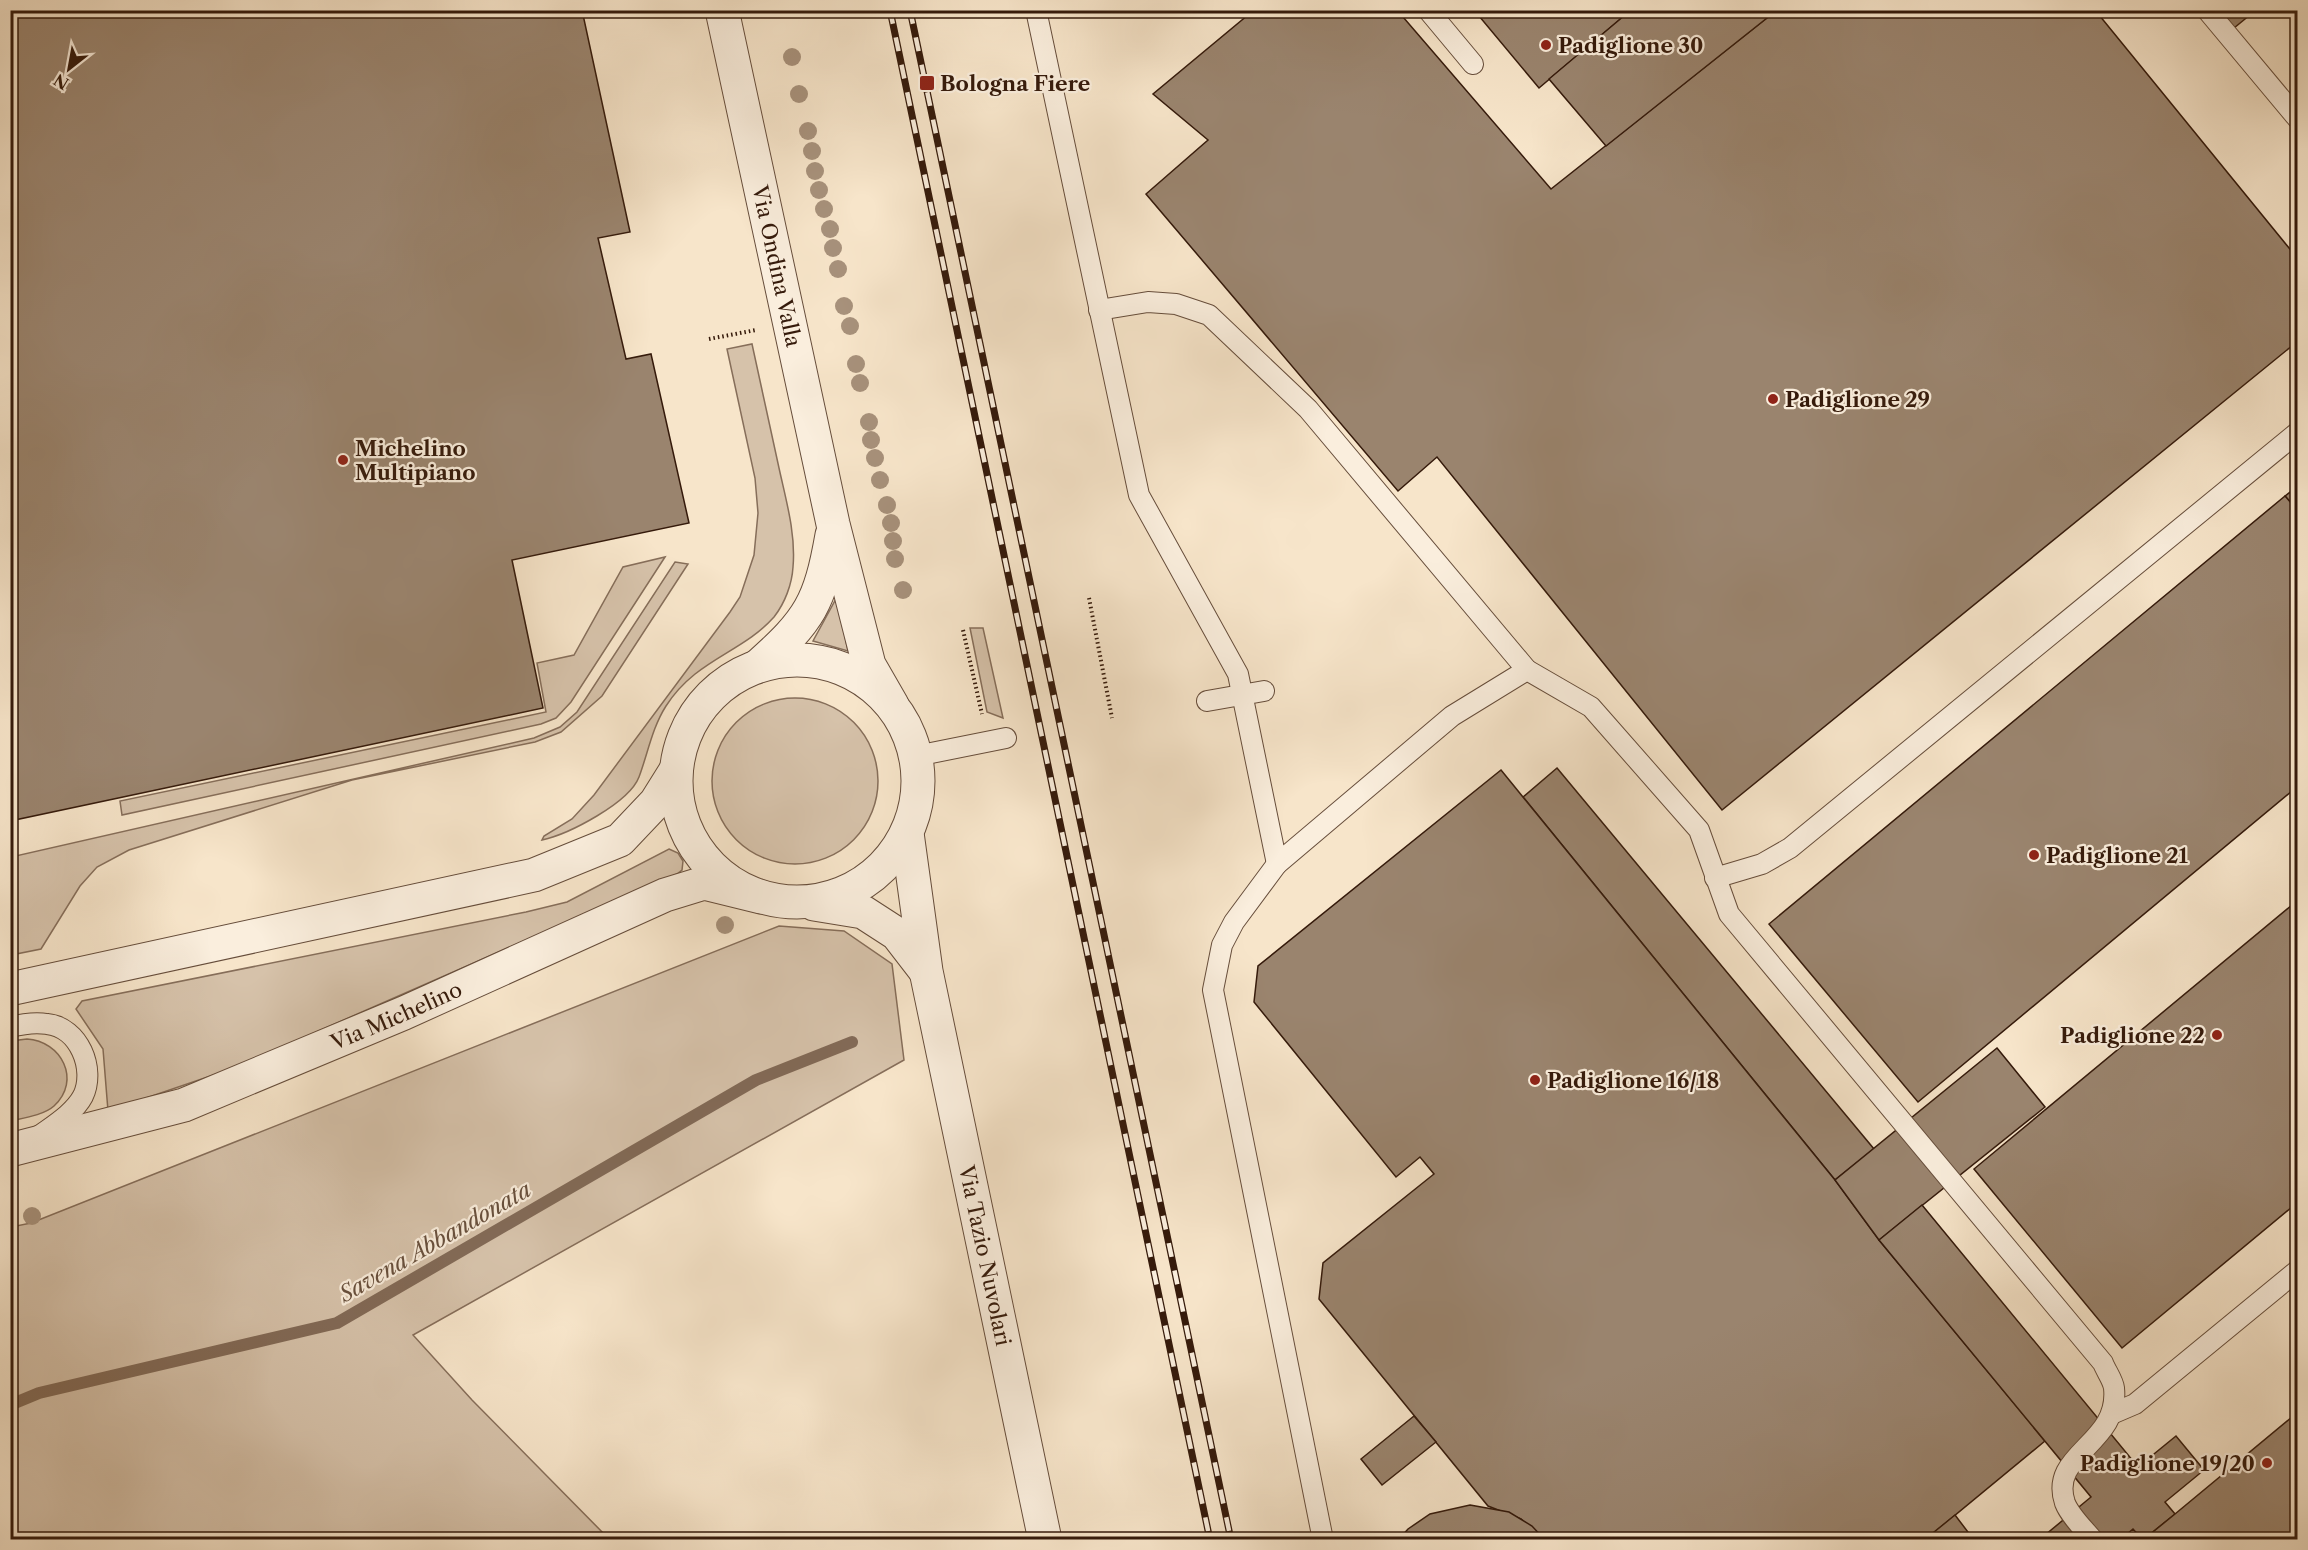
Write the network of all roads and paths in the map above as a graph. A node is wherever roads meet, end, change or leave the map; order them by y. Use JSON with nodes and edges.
{"nodes":[{"id":1,"x":722,"y":10,"type":"edge"},
{"id":2,"x":1036,"y":10,"type":"edge"},
{"id":3,"x":1428,"y":10,"type":"edge"},
{"id":4,"x":2207,"y":10,"type":"edge"},
{"id":5,"x":1473,"y":64,"type":"dead end"},
{"id":6,"x":2298,"y":119,"type":"edge"},
{"id":7,"x":1099,"y":310,"type":"junction"},
{"id":8,"x":758,"y":330,"type":"dead end"},
{"id":9,"x":709,"y":339,"type":"dead end"},
{"id":10,"x":2298,"y":432,"type":"edge"},
{"id":11,"x":834,"y":524,"type":"junction"},
{"id":12,"x":1089,"y":598,"type":"dead end"},
{"id":13,"x":963,"y":630,"type":"dead end"},
{"id":14,"x":758,"y":666,"type":"junction"},
{"id":15,"x":1527,"y":670,"type":"junction"},
{"id":16,"x":1264,"y":691,"type":"dead end"},
{"id":17,"x":1242,"y":695,"type":"junction"},
{"id":18,"x":1207,"y":701,"type":"dead end"},
{"id":19,"x":892,"y":705,"type":"junction"},
{"id":20,"x":980,"y":708,"type":"dead end"},
{"id":21,"x":1112,"y":718,"type":"dead end"},
{"id":22,"x":1006,"y":738,"type":"dead end"},
{"id":23,"x":916,"y":756,"type":"junction"},
{"id":24,"x":676,"y":770,"type":"junction"},
{"id":25,"x":906,"y":833,"type":"junction"},
{"id":26,"x":1277,"y":864,"type":"junction"},
{"id":27,"x":1715,"y":878,"type":"junction"},
{"id":28,"x":761,"y":897,"type":"junction"},
{"id":29,"x":803,"y":902,"type":"junction"},
{"id":30,"x":926,"y":971,"type":"junction"},
{"id":31,"x":10,"y":989,"type":"edge"},
{"id":32,"x":10,"y":1027,"type":"edge"},
{"id":33,"x":18,"y":1148,"type":"edge"},
{"id":34,"x":2298,"y":1270,"type":"edge"},
{"id":35,"x":2114,"y":1413,"type":"junction"},
{"id":36,"x":1046,"y":1536,"type":"edge"},
{"id":37,"x":1323,"y":1539,"type":"edge"},
{"id":38,"x":2093,"y":1539,"type":"edge"}],
"edges":[{"from":1,"to":11,"type":"street","name":"Via Ondina Valla"},
{"from":2,"to":7,"type":"lane"},
{"from":3,"to":5,"type":"lane"},
{"from":4,"to":6,"type":"lane"},
{"from":7,"to":15,"type":"lane"},
{"from":7,"to":17,"type":"lane"},
{"from":8,"to":9,"type":"path"},
{"from":10,"to":27,"type":"lane"},
{"from":11,"to":14,"type":"street","name":"Via Ondina Valla"},
{"from":11,"to":19,"type":"street","name":"Via Ondina Valla"},
{"from":12,"to":21,"type":"path"},
{"from":13,"to":20,"type":"path"},
{"from":14,"to":19,"type":"street"},
{"from":14,"to":24,"type":"street"},
{"from":15,"to":26,"type":"lane"},
{"from":15,"to":27,"type":"lane"},
{"from":16,"to":17,"type":"lane"},
{"from":17,"to":18,"type":"lane"},
{"from":17,"to":26,"type":"lane"},
{"from":19,"to":23,"type":"street","name":"Via Ondina Valla"},
{"from":22,"to":23,"type":"lane"},
{"from":23,"to":25,"type":"street","name":"Via Ondina Valla"},
{"from":24,"to":28,"type":"street"},
{"from":24,"to":31,"type":"street"},
{"from":25,"to":29,"type":"street"},
{"from":25,"to":30,"type":"street","name":"Via Tazio Nuvolari"},
{"from":26,"to":37,"type":"lane"},
{"from":27,"to":35,"type":"lane"},
{"from":28,"to":29,"type":"street"},
{"from":28,"to":33,"type":"street","name":"Via Michelino"},
{"from":29,"to":30,"type":"street","name":"Via Tazio Nuvolari"},
{"from":30,"to":36,"type":"street","name":"Via Tazio Nuvolari"},
{"from":32,"to":33,"type":"lane","name":"Via Michelino"},
{"from":34,"to":35,"type":"lane"},
{"from":35,"to":38,"type":"lane"}]}
